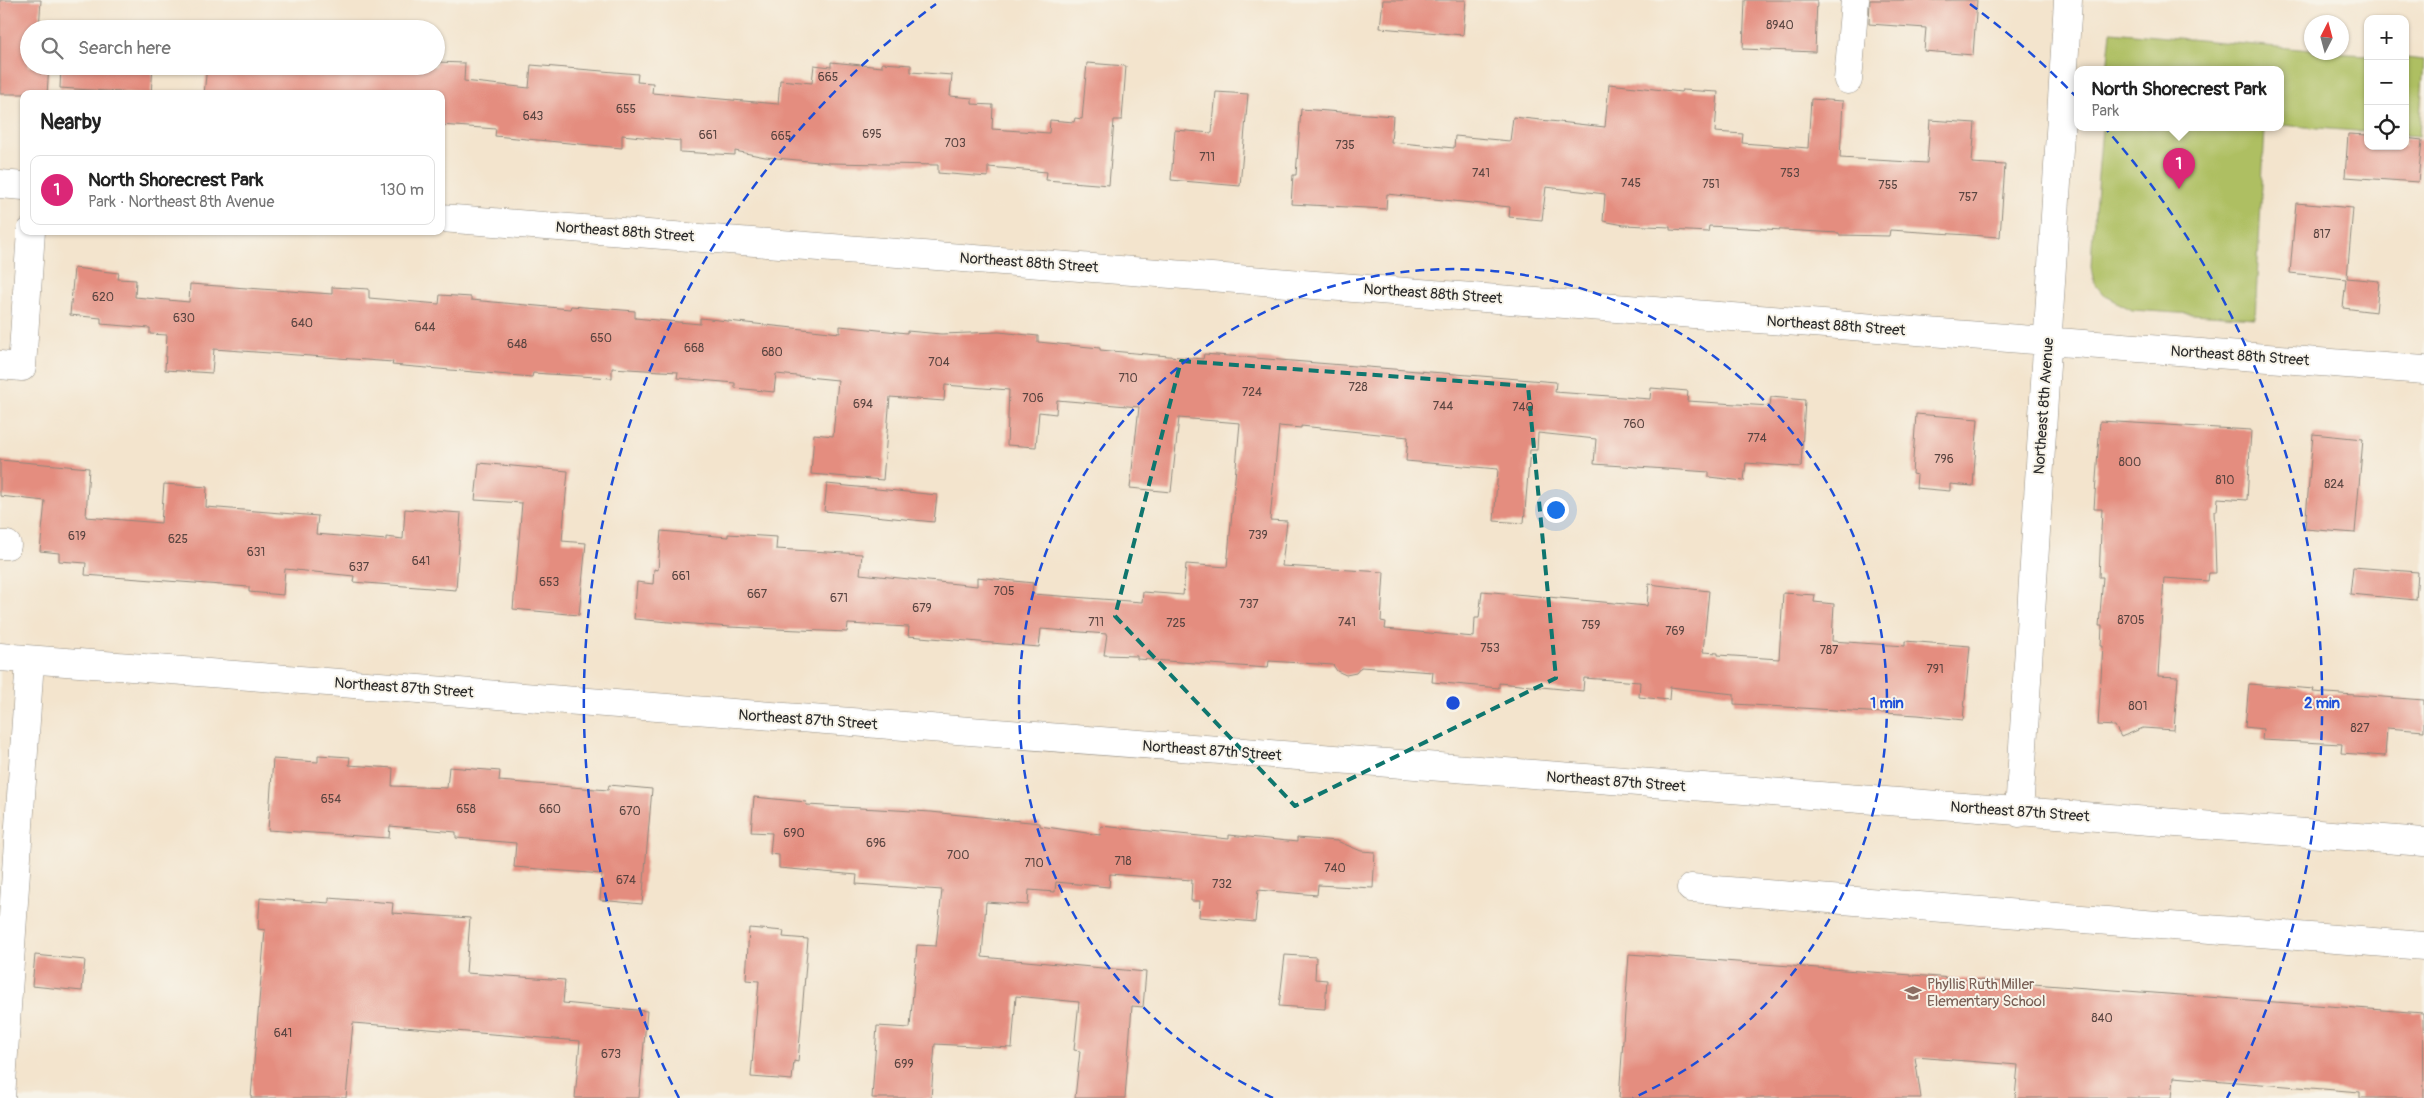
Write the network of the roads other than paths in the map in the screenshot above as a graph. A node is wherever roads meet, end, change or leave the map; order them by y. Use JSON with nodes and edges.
{"nodes":[{"id":1,"x":1855,"y":0,"type":"edge"},
{"id":2,"x":2068,"y":0,"type":"edge"},
{"id":3,"x":1848,"y":80,"type":"dead end"},
{"id":4,"x":0,"y":184,"type":"edge"},
{"id":5,"x":20,"y":186,"type":"edge"},
{"id":6,"x":445,"y":218,"type":"edge"},
{"id":7,"x":31,"y":235,"type":"edge"},
{"id":8,"x":2048,"y":342,"type":"junction"},
{"id":9,"x":0,"y":365,"type":"edge"},
{"id":10,"x":2424,"y":370,"type":"edge"},
{"id":11,"x":0,"y":657,"type":"edge"},
{"id":12,"x":30,"y":660,"type":"junction"},
{"id":13,"x":2019,"y":812,"type":"junction"},
{"id":14,"x":2424,"y":842,"type":"edge"},
{"id":15,"x":1691,"y":888,"type":"dead end"},
{"id":16,"x":2424,"y":946,"type":"edge"},
{"id":17,"x":3,"y":1036,"type":"edge"},
{"id":18,"x":1,"y":1098,"type":"edge"}],
"edges":[{"from":1,"to":3,"type":"street"},
{"from":2,"to":8,"type":"street","name":"Northeast 8th Avenue"},
{"from":4,"to":5,"type":"street"},
{"from":6,"to":8,"type":"street","name":"Northeast 88th Street"},
{"from":7,"to":9,"type":"street"},
{"from":8,"to":10,"type":"street","name":"Northeast 88th Street"},
{"from":8,"to":13,"type":"street","name":"Northeast 8th Avenue"},
{"from":11,"to":12,"type":"street","name":"Northeast 87th Street"},
{"from":12,"to":13,"type":"street","name":"Northeast 87th Street"},
{"from":12,"to":17,"type":"street"},
{"from":13,"to":14,"type":"street","name":"Northeast 87th Street"},
{"from":15,"to":16,"type":"street"},
{"from":17,"to":18,"type":"street"}]}
